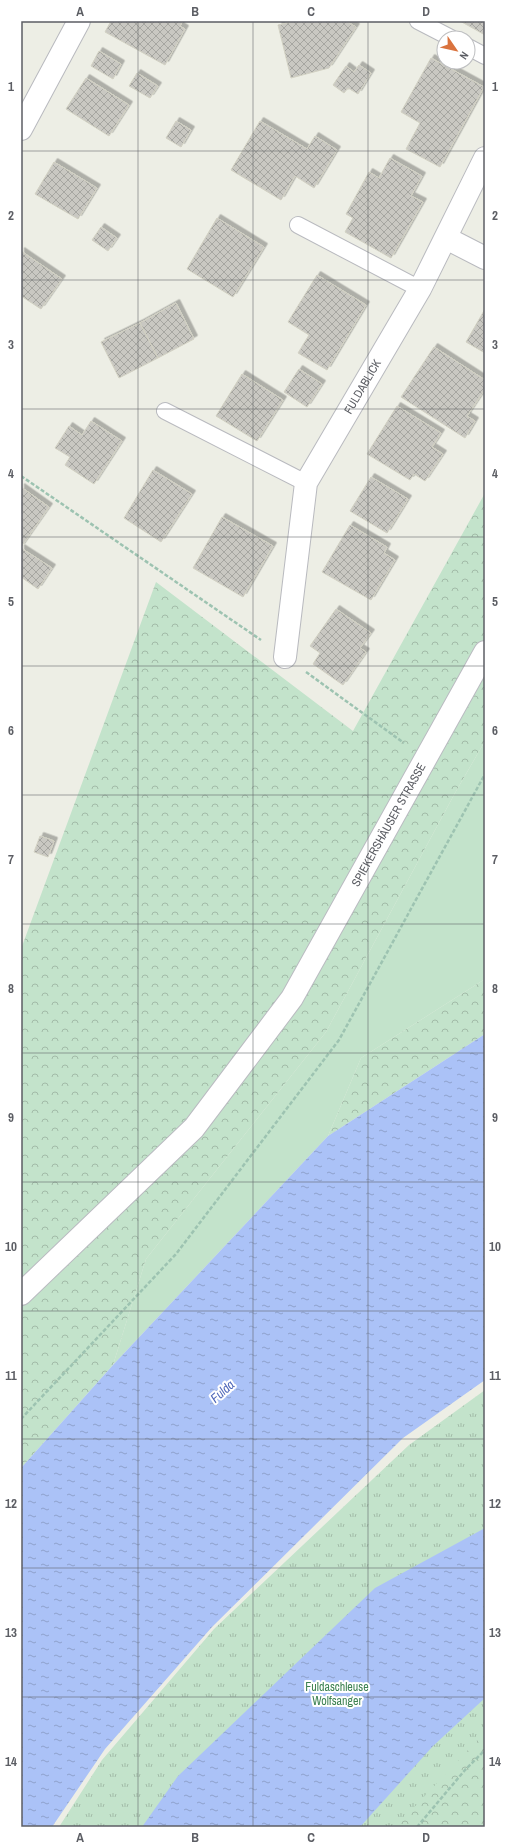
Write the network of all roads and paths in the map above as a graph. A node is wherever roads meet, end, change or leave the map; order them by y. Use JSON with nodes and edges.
{"nodes":[{"id":1,"x":79,"y":21,"type":"edge"},
{"id":2,"x":418,"y":21,"type":"edge"},
{"id":3,"x":436,"y":30,"type":"edge"},
{"id":4,"x":476,"y":51,"type":"edge"},
{"id":5,"x":485,"y":56,"type":"edge"},
{"id":6,"x":21,"y":129,"type":"edge"},
{"id":7,"x":485,"y":158,"type":"edge"},
{"id":8,"x":298,"y":225,"type":"dead end"},
{"id":9,"x":446,"y":238,"type":"junction"},
{"id":10,"x":485,"y":258,"type":"edge"},
{"id":11,"x":420,"y":289,"type":"junction"},
{"id":12,"x":165,"y":411,"type":"dead end"},
{"id":13,"x":21,"y":476,"type":"edge"},
{"id":14,"x":306,"y":483,"type":"junction"},
{"id":15,"x":160,"y":572,"type":"dead end"},
{"id":16,"x":485,"y":652,"type":"edge"},
{"id":17,"x":285,"y":657,"type":"dead end"},
{"id":18,"x":485,"y":774,"type":"edge"},
{"id":19,"x":21,"y":1294,"type":"edge"},
{"id":20,"x":21,"y":1419,"type":"edge"},
{"id":21,"x":485,"y":1750,"type":"edge"},
{"id":22,"x":418,"y":1827,"type":"edge"}],
"edges":[{"from":1,"to":6,"type":"street"},
{"from":2,"to":3,"type":"lane"},
{"from":4,"to":5,"type":"lane"},
{"from":7,"to":9,"type":"street","name":"FULDABLICK"},
{"from":8,"to":11,"type":"lane"},
{"from":9,"to":10,"type":"street"},
{"from":9,"to":11,"type":"street","name":"FULDABLICK"},
{"from":11,"to":14,"type":"street","name":"FULDABLICK"},
{"from":12,"to":14,"type":"lane"},
{"from":13,"to":15,"type":"path"},
{"from":14,"to":17,"type":"street","name":"FULDABLICK"},
{"from":16,"to":19,"type":"street","name":"SPIEKERSHÄUSER STRASSE"},
{"from":18,"to":20,"type":"path"},
{"from":21,"to":22,"type":"path"}]}
